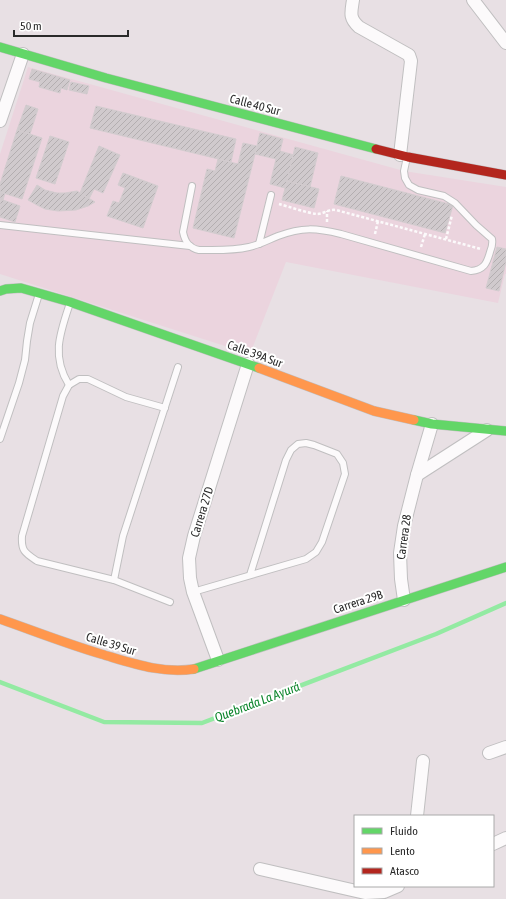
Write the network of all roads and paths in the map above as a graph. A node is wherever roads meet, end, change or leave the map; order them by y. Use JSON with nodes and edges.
{"nodes":[{"id":1,"x":353,"y":0,"type":"edge"},
{"id":2,"x":473,"y":0,"type":"edge"},
{"id":3,"x":506,"y":43,"type":"edge"},
{"id":4,"x":0,"y":47,"type":"edge"},
{"id":5,"x":23,"y":54,"type":"junction"},
{"id":6,"x":0,"y":121,"type":"edge"},
{"id":7,"x":404,"y":156,"type":"junction"},
{"id":8,"x":506,"y":175,"type":"edge"},
{"id":9,"x":192,"y":186,"type":"dead end"},
{"id":10,"x":271,"y":195,"type":"dead end"},
{"id":11,"x":269,"y":202,"type":"junction"},
{"id":12,"x":456,"y":203,"type":"junction"},
{"id":13,"x":0,"y":225,"type":"edge"},
{"id":14,"x":446,"y":239,"type":"junction"},
{"id":15,"x":259,"y":244,"type":"junction"},
{"id":16,"x":190,"y":246,"type":"junction"},
{"id":17,"x":490,"y":252,"type":"junction"},
{"id":18,"x":0,"y":291,"type":"edge"},
{"id":19,"x":39,"y":293,"type":"junction"},
{"id":20,"x":70,"y":302,"type":"junction"},
{"id":21,"x":248,"y":364,"type":"junction"},
{"id":22,"x":178,"y":367,"type":"dead end"},
{"id":23,"x":69,"y":385,"type":"junction"},
{"id":24,"x":164,"y":408,"type":"junction"},
{"id":25,"x":432,"y":424,"type":"junction"},
{"id":26,"x":487,"y":430,"type":"junction"},
{"id":27,"x":506,"y":431,"type":"edge"},
{"id":28,"x":0,"y":439,"type":"edge"},
{"id":29,"x":417,"y":475,"type":"junction"},
{"id":30,"x":506,"y":567,"type":"edge"},
{"id":31,"x":250,"y":575,"type":"junction"},
{"id":32,"x":114,"y":580,"type":"junction"},
{"id":33,"x":193,"y":592,"type":"junction"},
{"id":34,"x":404,"y":600,"type":"junction"},
{"id":35,"x":170,"y":602,"type":"dead end"},
{"id":36,"x":0,"y":619,"type":"edge"},
{"id":37,"x":218,"y":660,"type":"junction"},
{"id":38,"x":506,"y":747,"type":"edge"},
{"id":39,"x":489,"y":753,"type":"dead end"},
{"id":40,"x":423,"y":761,"type":"dead end"},
{"id":41,"x":417,"y":815,"type":"edge"},
{"id":42,"x":506,"y":838,"type":"edge"},
{"id":43,"x":494,"y":844,"type":"edge"},
{"id":44,"x":260,"y":869,"type":"dead end"},
{"id":45,"x":396,"y":887,"type":"edge"}],
"edges":[{"from":1,"to":7,"type":"street"},
{"from":2,"to":3,"type":"street"},
{"from":4,"to":5,"type":"street","name":"Calle 40 Sur"},
{"from":5,"to":6,"type":"street"},
{"from":5,"to":7,"type":"street","name":"Calle 40 Sur"},
{"from":7,"to":8,"type":"street","name":"Calle 40 Sur"},
{"from":7,"to":12,"type":"lane"},
{"from":9,"to":16,"type":"lane"},
{"from":10,"to":11,"type":"lane"},
{"from":11,"to":14,"type":"path"},
{"from":11,"to":15,"type":"lane"},
{"from":12,"to":14,"type":"path"},
{"from":12,"to":17,"type":"lane"},
{"from":13,"to":16,"type":"lane"},
{"from":14,"to":17,"type":"path"},
{"from":15,"to":16,"type":"lane"},
{"from":15,"to":17,"type":"lane"},
{"from":18,"to":19,"type":"street","name":"Calle 39A Sur"},
{"from":19,"to":20,"type":"street","name":"Calle 39A Sur"},
{"from":19,"to":28,"type":"lane"},
{"from":20,"to":21,"type":"street","name":"Calle 39A Sur"},
{"from":20,"to":23,"type":"lane"},
{"from":21,"to":25,"type":"street","name":"Calle 39A Sur"},
{"from":21,"to":33,"type":"street","name":"Carrera 27D"},
{"from":22,"to":24,"type":"lane"},
{"from":23,"to":24,"type":"lane"},
{"from":23,"to":32,"type":"lane"},
{"from":24,"to":32,"type":"lane"},
{"from":25,"to":26,"type":"street","name":"Calle 39A Sur"},
{"from":25,"to":29,"type":"street","name":"Carrera 28"},
{"from":26,"to":27,"type":"street","name":"Calle 39A Sur"},
{"from":26,"to":29,"type":"street"},
{"from":29,"to":34,"type":"street","name":"Carrera 28"},
{"from":30,"to":34,"type":"street","name":"Carrera 29B"},
{"from":31,"to":31,"type":"lane"},
{"from":31,"to":33,"type":"lane"},
{"from":32,"to":35,"type":"lane"},
{"from":33,"to":37,"type":"street","name":"Carrera 27D"},
{"from":34,"to":37,"type":"street","name":"Carrera 29B"},
{"from":36,"to":37,"type":"street","name":"Calle 39 Sur"},
{"from":38,"to":39,"type":"street"},
{"from":40,"to":41,"type":"street"},
{"from":42,"to":43,"type":"street"},
{"from":44,"to":45,"type":"street"}]}
